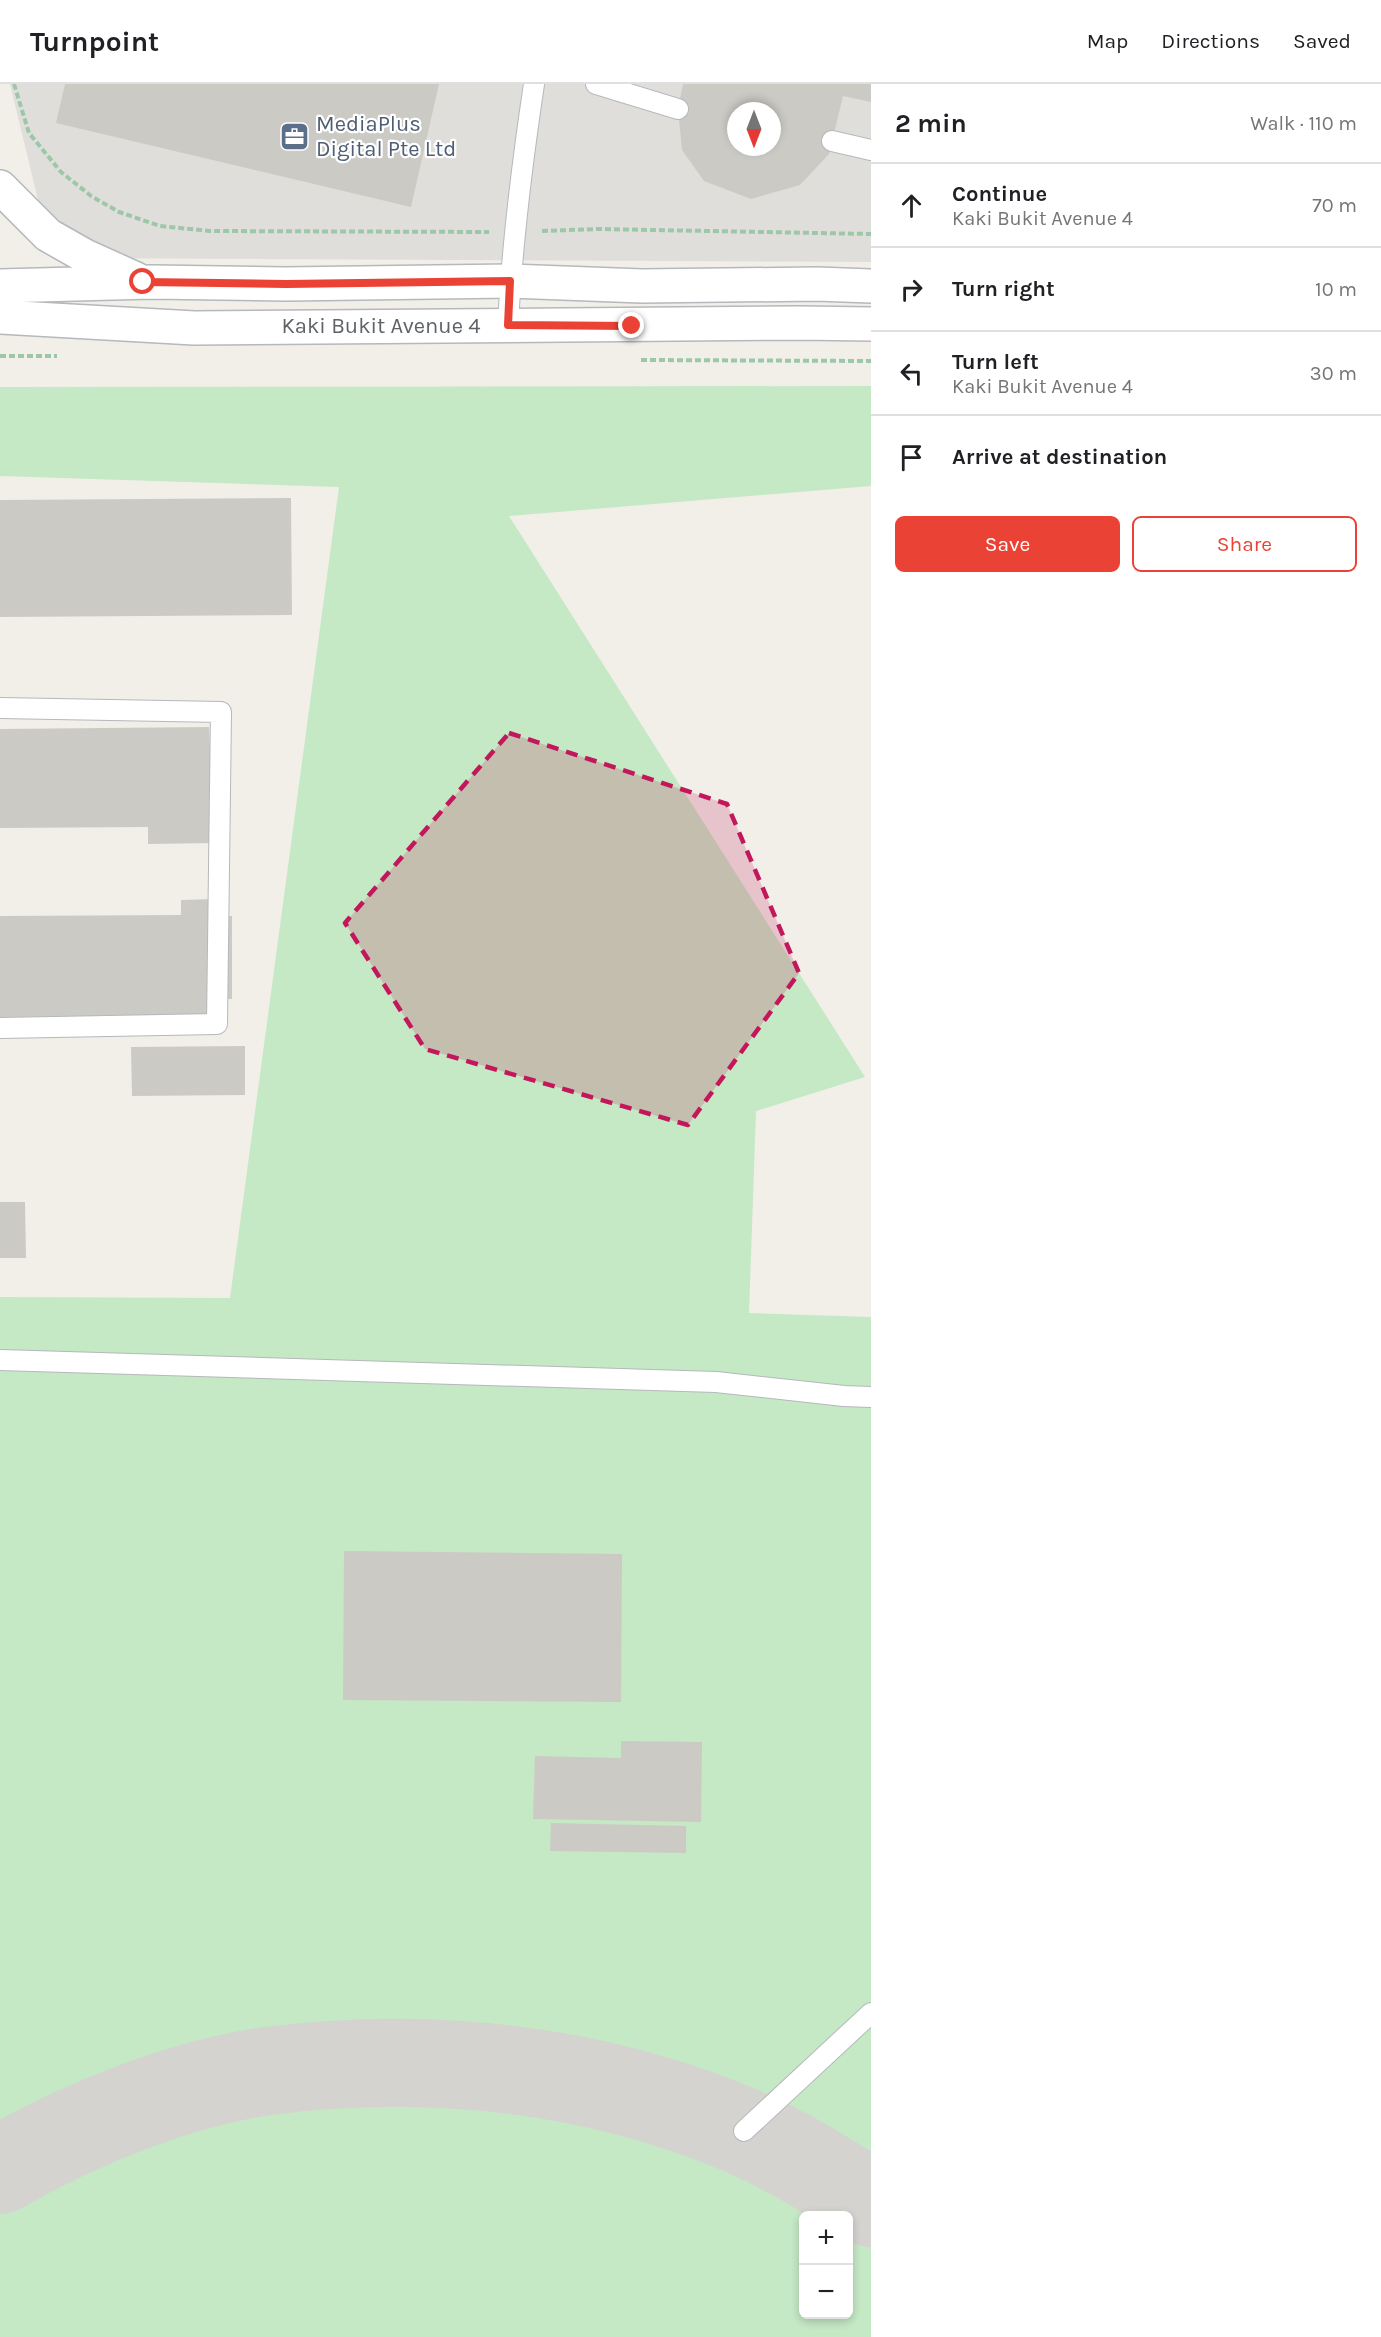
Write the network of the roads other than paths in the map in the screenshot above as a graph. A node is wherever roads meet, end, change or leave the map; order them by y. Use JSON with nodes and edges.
{"nodes":[{"id":1,"x":534,"y":84,"type":"edge"},
{"id":2,"x":596,"y":84,"type":"edge"},
{"id":3,"x":678,"y":109,"type":"dead end"},
{"id":4,"x":832,"y":141,"type":"dead end"},
{"id":5,"x":871,"y":150,"type":"edge"},
{"id":6,"x":0,"y":187,"type":"edge"},
{"id":7,"x":510,"y":281,"type":"junction"},
{"id":8,"x":143,"y":282,"type":"junction"},
{"id":9,"x":0,"y":286,"type":"edge"},
{"id":10,"x":871,"y":286,"type":"edge"},
{"id":11,"x":0,"y":317,"type":"edge"},
{"id":12,"x":871,"y":324,"type":"edge"},
{"id":13,"x":508,"y":325,"type":"junction"},
{"id":14,"x":0,"y":708,"type":"edge"},
{"id":15,"x":0,"y":1028,"type":"edge"},
{"id":16,"x":0,"y":1360,"type":"edge"},
{"id":17,"x":871,"y":1397,"type":"edge"},
{"id":18,"x":871,"y":2013,"type":"edge"},
{"id":19,"x":744,"y":2132,"type":"dead end"}],
"edges":[{"from":1,"to":7,"type":"lane"},
{"from":2,"to":3,"type":"lane"},
{"from":4,"to":5,"type":"lane"},
{"from":6,"to":8,"type":"street","name":"Kaki Bukit Avenue 4"},
{"from":7,"to":8,"type":"street","name":"Kaki Bukit Avenue 4"},
{"from":7,"to":10,"type":"street","name":"Kaki Bukit Avenue 4"},
{"from":7,"to":13,"type":"lane"},
{"from":8,"to":9,"type":"street","name":"Kaki Bukit Avenue 4"},
{"from":11,"to":13,"type":"street","name":"Kaki Bukit Avenue 4"},
{"from":12,"to":13,"type":"street","name":"Kaki Bukit Avenue 4"},
{"from":14,"to":15,"type":"lane"},
{"from":16,"to":17,"type":"lane"},
{"from":18,"to":19,"type":"lane"}]}
